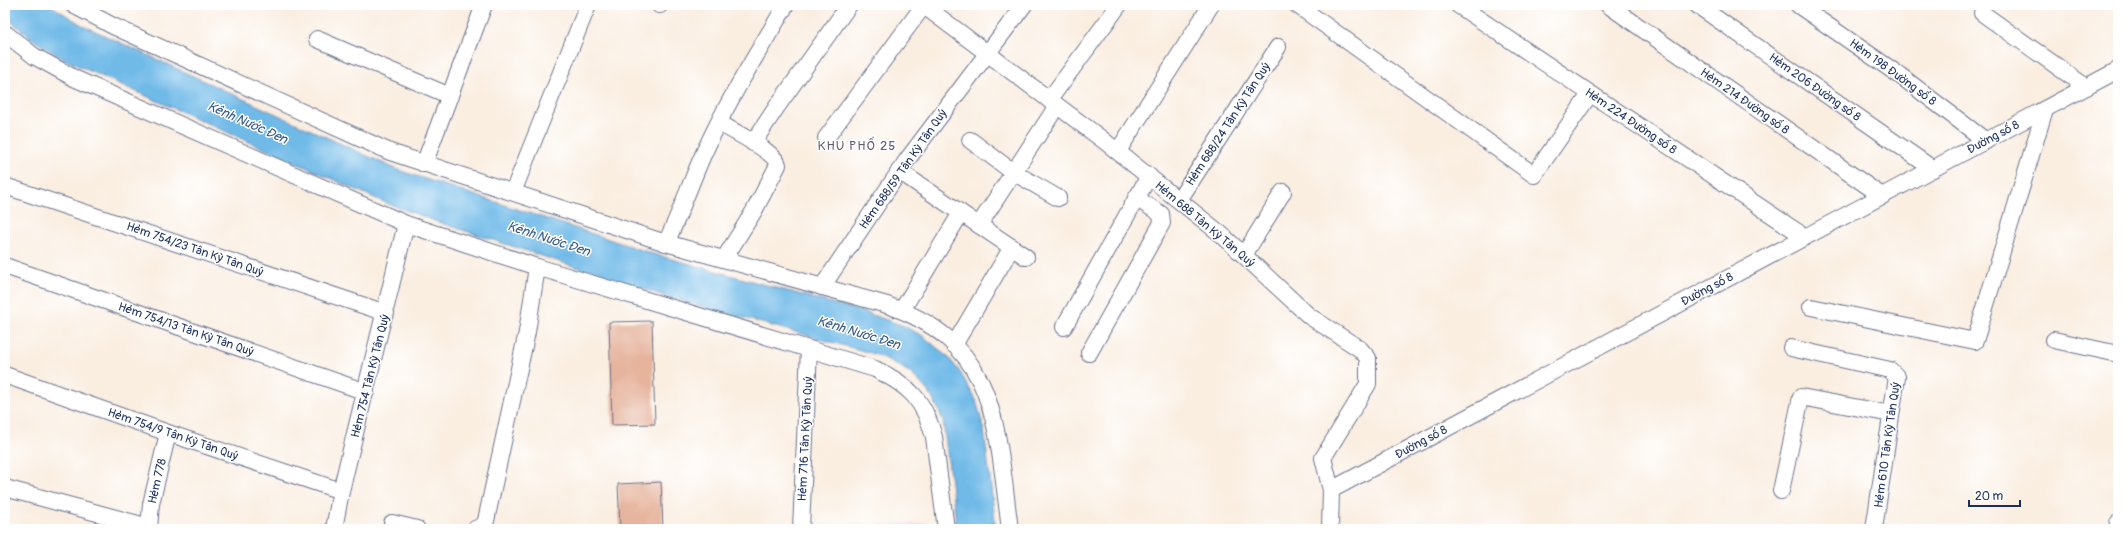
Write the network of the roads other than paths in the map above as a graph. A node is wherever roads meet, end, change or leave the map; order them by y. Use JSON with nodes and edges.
{"nodes":[{"id":1,"x":73,"y":5,"type":"edge"},
{"id":2,"x":588,"y":5,"type":"edge"},
{"id":3,"x":786,"y":5,"type":"edge"},
{"id":4,"x":850,"y":5,"type":"edge"},
{"id":5,"x":924,"y":5,"type":"edge"},
{"id":6,"x":1024,"y":5,"type":"edge"},
{"id":7,"x":1119,"y":5,"type":"edge"},
{"id":8,"x":1211,"y":5,"type":"edge"},
{"id":9,"x":1297,"y":5,"type":"edge"},
{"id":10,"x":1458,"y":5,"type":"edge"},
{"id":11,"x":1608,"y":5,"type":"edge"},
{"id":12,"x":1697,"y":5,"type":"edge"},
{"id":13,"x":1798,"y":5,"type":"edge"},
{"id":14,"x":480,"y":6,"type":"edge"},
{"id":15,"x":1982,"y":13,"type":"dead end"},
{"id":16,"x":5,"y":33,"type":"edge"},
{"id":17,"x":317,"y":39,"type":"dead end"},
{"id":18,"x":1278,"y":47,"type":"dead end"},
{"id":19,"x":986,"y":54,"type":"junction"},
{"id":20,"x":2118,"y":70,"type":"edge"},
{"id":21,"x":2086,"y":87,"type":"junction"},
{"id":22,"x":1590,"y":94,"type":"junction"},
{"id":23,"x":450,"y":96,"type":"junction"},
{"id":24,"x":1053,"y":103,"type":"junction"},
{"id":25,"x":2045,"y":109,"type":"junction"},
{"id":26,"x":719,"y":123,"type":"junction"},
{"id":27,"x":826,"y":138,"type":"dead end"},
{"id":28,"x":970,"y":140,"type":"dead end"},
{"id":29,"x":1986,"y":141,"type":"junction"},
{"id":30,"x":753,"y":143,"type":"junction"},
{"id":31,"x":1118,"y":151,"type":"junction"},
{"id":32,"x":424,"y":164,"type":"junction"},
{"id":33,"x":1933,"y":168,"type":"junction"},
{"id":34,"x":899,"y":171,"type":"junction"},
{"id":35,"x":1014,"y":172,"type":"junction"},
{"id":36,"x":1149,"y":176,"type":"junction"},
{"id":37,"x":5,"y":186,"type":"edge"},
{"id":38,"x":513,"y":192,"type":"junction"},
{"id":39,"x":1284,"y":192,"type":"dead end"},
{"id":40,"x":1882,"y":196,"type":"junction"},
{"id":41,"x":1058,"y":198,"type":"dead end"},
{"id":42,"x":1136,"y":198,"type":"junction"},
{"id":43,"x":1179,"y":200,"type":"junction"},
{"id":44,"x":961,"y":213,"type":"junction"},
{"id":45,"x":406,"y":224,"type":"junction"},
{"id":46,"x":979,"y":225,"type":"junction"},
{"id":47,"x":1805,"y":237,"type":"junction"},
{"id":48,"x":666,"y":243,"type":"junction"},
{"id":49,"x":1012,"y":247,"type":"junction"},
{"id":50,"x":1244,"y":255,"type":"junction"},
{"id":51,"x":1026,"y":257,"type":"dead end"},
{"id":52,"x":724,"y":259,"type":"junction"},
{"id":53,"x":5,"y":266,"type":"edge"},
{"id":54,"x":537,"y":267,"type":"junction"},
{"id":55,"x":822,"y":287,"type":"junction"},
{"id":56,"x":1811,"y":307,"type":"dead end"},
{"id":57,"x":902,"y":310,"type":"junction"},
{"id":58,"x":386,"y":313,"type":"junction"},
{"id":59,"x":1064,"y":327,"type":"dead end"},
{"id":60,"x":2054,"y":340,"type":"dead end"},
{"id":61,"x":954,"y":345,"type":"junction"},
{"id":62,"x":1791,"y":348,"type":"dead end"},
{"id":63,"x":809,"y":349,"type":"junction"},
{"id":64,"x":1089,"y":353,"type":"dead end"},
{"id":65,"x":2118,"y":354,"type":"edge"},
{"id":66,"x":5,"y":375,"type":"edge"},
{"id":67,"x":366,"y":392,"type":"junction"},
{"id":68,"x":1891,"y":414,"type":"junction"},
{"id":69,"x":168,"y":433,"type":"junction"},
{"id":70,"x":5,"y":488,"type":"edge"},
{"id":71,"x":1331,"y":490,"type":"junction"},
{"id":72,"x":1781,"y":491,"type":"dead end"},
{"id":73,"x":341,"y":492,"type":"junction"},
{"id":74,"x":392,"y":523,"type":"dead end"},
{"id":75,"x":2118,"y":523,"type":"edge"},
{"id":76,"x":149,"y":528,"type":"edge"},
{"id":77,"x":334,"y":529,"type":"edge"},
{"id":78,"x":418,"y":529,"type":"edge"},
{"id":79,"x":475,"y":529,"type":"edge"},
{"id":80,"x":801,"y":529,"type":"edge"},
{"id":81,"x":946,"y":529,"type":"edge"},
{"id":82,"x":1010,"y":529,"type":"edge"},
{"id":83,"x":1330,"y":529,"type":"edge"},
{"id":84,"x":1874,"y":529,"type":"edge"},
{"id":85,"x":2117,"y":529,"type":"edge"}],
"edges":[{"from":1,"to":32,"type":"street"},
{"from":2,"to":38,"type":"street"},
{"from":3,"to":26,"type":"street"},
{"from":4,"to":30,"type":"street"},
{"from":5,"to":19,"type":"street","name":"Hẻm 688 Tân Kỳ Tân Quý"},
{"from":5,"to":27,"type":"street"},
{"from":6,"to":19,"type":"street","name":"Hẻm 688/59 Tân Kỳ Tân Quý"},
{"from":7,"to":24,"type":"street"},
{"from":8,"to":31,"type":"street"},
{"from":9,"to":22,"type":"street"},
{"from":10,"to":22,"type":"street","name":"Hẻm 224 Đường số 8"},
{"from":11,"to":40,"type":"street","name":"Hẻm 214 Đường số 8"},
{"from":12,"to":33,"type":"street","name":"Hẻm 206 Đường số 8"},
{"from":13,"to":29,"type":"street","name":"Hẻm 198 Đường số 8"},
{"from":14,"to":23,"type":"street"},
{"from":15,"to":21,"type":"street"},
{"from":16,"to":45,"type":"street"},
{"from":17,"to":23,"type":"street"},
{"from":18,"to":43,"type":"street","name":"Hẻm 688/24 Tân Kỳ Tân Quý"},
{"from":19,"to":24,"type":"street","name":"Hẻm 688 Tân Kỳ Tân Quý"},
{"from":19,"to":34,"type":"street","name":"Hẻm 688/59 Tân Kỳ Tân Quý"},
{"from":20,"to":21,"type":"street","name":"Đường số 8"},
{"from":21,"to":25,"type":"street","name":"Đường số 8"},
{"from":22,"to":47,"type":"street","name":"Hẻm 224 Đường số 8"},
{"from":23,"to":32,"type":"street"},
{"from":24,"to":31,"type":"street","name":"Hẻm 688 Tân Kỳ Tân Quý"},
{"from":24,"to":35,"type":"street"},
{"from":25,"to":29,"type":"street","name":"Đường số 8"},
{"from":25,"to":56,"type":"street"},
{"from":26,"to":30,"type":"street"},
{"from":26,"to":48,"type":"street"},
{"from":28,"to":35,"type":"street"},
{"from":29,"to":33,"type":"street","name":"Đường số 8"},
{"from":30,"to":52,"type":"street"},
{"from":31,"to":36,"type":"street","name":"Hẻm 688 Tân Kỳ Tân Quý"},
{"from":32,"to":38,"type":"street"},
{"from":33,"to":40,"type":"street","name":"Đường số 8"},
{"from":34,"to":44,"type":"street"},
{"from":34,"to":55,"type":"street","name":"Hẻm 688/59 Tân Kỳ Tân Quý"},
{"from":35,"to":41,"type":"street"},
{"from":35,"to":46,"type":"street"},
{"from":36,"to":42,"type":"street"},
{"from":36,"to":43,"type":"street","name":"Hẻm 688 Tân Kỳ Tân Quý"},
{"from":37,"to":58,"type":"street","name":"Hẻm 754/23 Tân Kỳ Tân Quý"},
{"from":38,"to":48,"type":"street"},
{"from":39,"to":50,"type":"street"},
{"from":40,"to":47,"type":"street","name":"Đường số 8"},
{"from":42,"to":59,"type":"street"},
{"from":42,"to":64,"type":"street"},
{"from":43,"to":50,"type":"street","name":"Hẻm 688 Tân Kỳ Tân Quý"},
{"from":44,"to":46,"type":"street"},
{"from":44,"to":57,"type":"street"},
{"from":45,"to":54,"type":"street"},
{"from":45,"to":58,"type":"street","name":"Hẻm 754 Tân Kỳ Tân Quý"},
{"from":46,"to":49,"type":"street"},
{"from":47,"to":71,"type":"street","name":"Đường số 8"},
{"from":48,"to":52,"type":"street"},
{"from":49,"to":51,"type":"street"},
{"from":49,"to":61,"type":"street"},
{"from":50,"to":71,"type":"street","name":"Hẻm 688 Tân Kỳ Tân Quý"},
{"from":52,"to":55,"type":"street"},
{"from":53,"to":67,"type":"street","name":"Hẻm 754/13 Tân Kỳ Tân Quý"},
{"from":54,"to":63,"type":"street"},
{"from":54,"to":79,"type":"street"},
{"from":55,"to":57,"type":"street"},
{"from":57,"to":61,"type":"street"},
{"from":58,"to":67,"type":"street","name":"Hẻm 754 Tân Kỳ Tân Quý"},
{"from":60,"to":65,"type":"street"},
{"from":61,"to":82,"type":"street"},
{"from":62,"to":68,"type":"street","name":"Hẻm 610 Tân Kỳ Tân Quý"},
{"from":63,"to":80,"type":"street","name":"Hẻm 716 Tân Kỳ Tân Quý"},
{"from":63,"to":81,"type":"street"},
{"from":66,"to":69,"type":"street","name":"Hẻm 754/9 Tân Kỳ Tân Quý"},
{"from":67,"to":73,"type":"street","name":"Hẻm 754 Tân Kỳ Tân Quý"},
{"from":68,"to":72,"type":"street"},
{"from":68,"to":84,"type":"street","name":"Hẻm 610 Tân Kỳ Tân Quý"},
{"from":69,"to":73,"type":"street","name":"Hẻm 754/9 Tân Kỳ Tân Quý"},
{"from":69,"to":76,"type":"street","name":"Hẻm 778"},
{"from":70,"to":76,"type":"street"},
{"from":71,"to":83,"type":"street"},
{"from":73,"to":77,"type":"street","name":"Hẻm 754 Tân Kỳ Tân Quý"},
{"from":74,"to":78,"type":"street"},
{"from":75,"to":85,"type":"street"}]}
